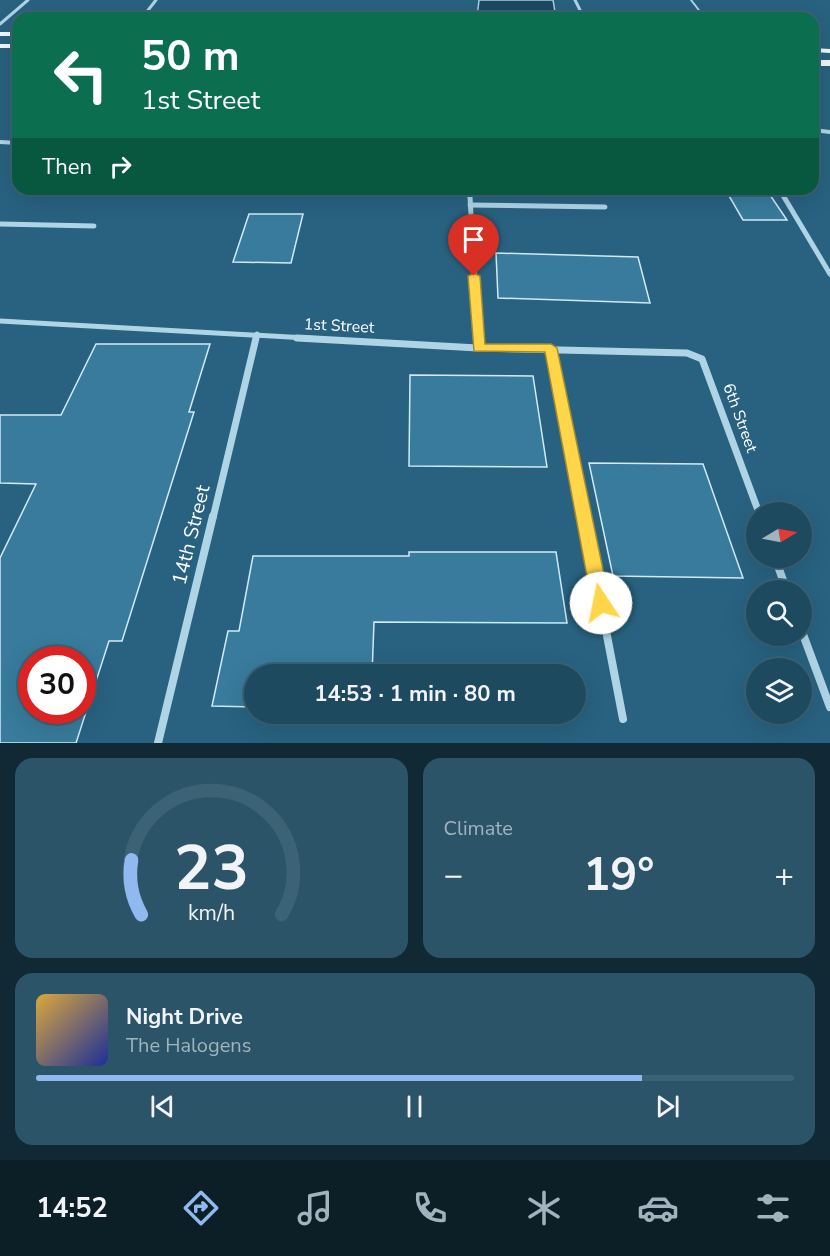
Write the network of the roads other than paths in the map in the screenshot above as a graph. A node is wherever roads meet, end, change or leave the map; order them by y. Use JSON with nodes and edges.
{"nodes":[{"id":1,"x":28,"y":0,"type":"edge"},
{"id":2,"x":156,"y":0,"type":"edge"},
{"id":3,"x":691,"y":0,"type":"edge"},
{"id":4,"x":14,"y":12,"type":"edge"},
{"id":5,"x":147,"y":12,"type":"edge"},
{"id":6,"x":700,"y":12,"type":"edge"},
{"id":7,"x":12,"y":14,"type":"edge"},
{"id":8,"x":0,"y":24,"type":"edge"},
{"id":9,"x":470,"y":195,"type":"edge"},
{"id":10,"x":782,"y":195,"type":"edge"},
{"id":11,"x":470,"y":205,"type":"junction"},
{"id":12,"x":605,"y":207,"type":"dead end"},
{"id":13,"x":0,"y":224,"type":"edge"},
{"id":14,"x":94,"y":226,"type":"dead end"},
{"id":15,"x":830,"y":274,"type":"edge"},
{"id":16,"x":0,"y":321,"type":"edge"},
{"id":17,"x":257,"y":334,"type":"junction"},
{"id":18,"x":478,"y":348,"type":"junction"},
{"id":19,"x":551,"y":348,"type":"junction"},
{"id":20,"x":676,"y":351,"type":"joint"},
{"id":21,"x":755,"y":502,"type":"edge"},
{"id":22,"x":808,"y":646,"type":"edge"},
{"id":23,"x":830,"y":707,"type":"edge"},
{"id":24,"x":623,"y":719,"type":"dead end"},
{"id":25,"x":158,"y":743,"type":"edge"}],
"edges":[{"from":1,"to":4,"type":"street"},
{"from":2,"to":5,"type":"street"},
{"from":3,"to":6,"type":"lane"},
{"from":7,"to":8,"type":"street"},
{"from":9,"to":11,"type":"street"},
{"from":10,"to":15,"type":"street"},
{"from":11,"to":12,"type":"street"},
{"from":11,"to":18,"type":"street"},
{"from":13,"to":14,"type":"street"},
{"from":16,"to":17,"type":"street","name":"1st Street"},
{"from":17,"to":18,"type":"street","name":"1st Street"},
{"from":17,"to":25,"type":"street","name":"14th Street"},
{"from":18,"to":19,"type":"street","name":"1st Street"},
{"from":19,"to":20,"type":"street","name":"1st Street"},
{"from":19,"to":24,"type":"street"},
{"from":20,"to":21,"type":"street","name":"6th Street"},
{"from":22,"to":23,"type":"street"}]}
